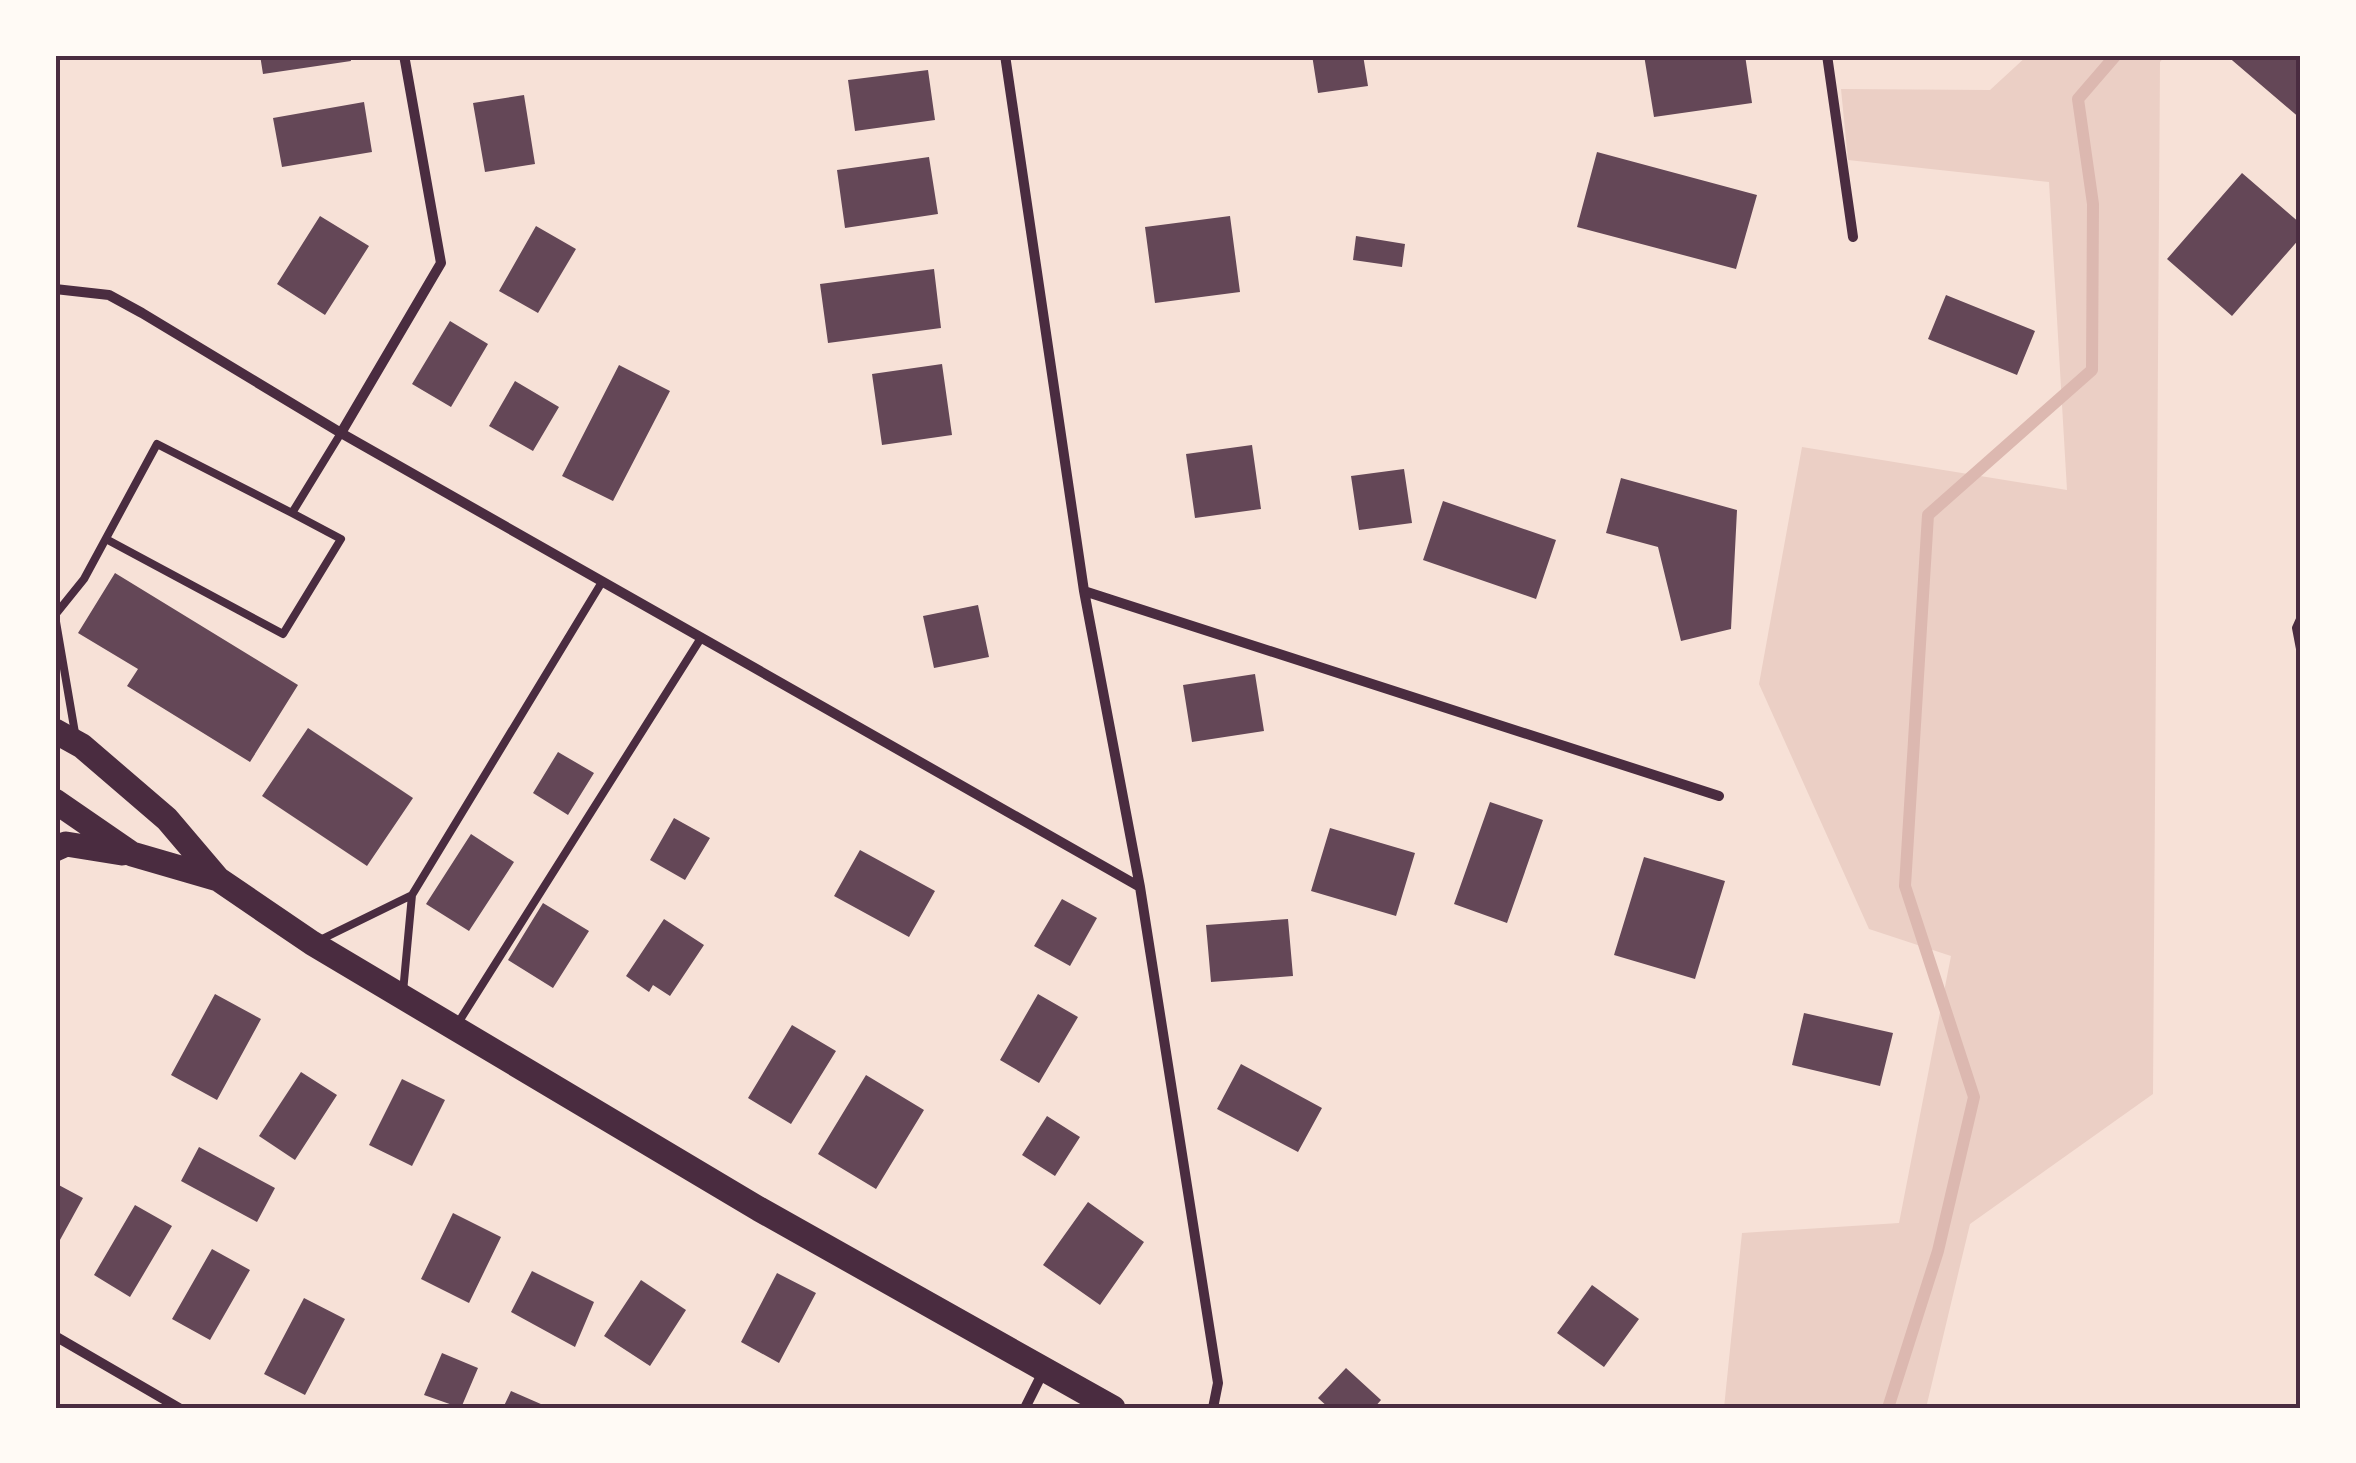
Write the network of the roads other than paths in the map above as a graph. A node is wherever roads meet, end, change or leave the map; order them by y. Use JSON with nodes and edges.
{"nodes":[{"id":1,"x":404,"y":55,"type":"edge"},
{"id":2,"x":1006,"y":55,"type":"edge"},
{"id":3,"x":1827,"y":55,"type":"edge"},
{"id":4,"x":1853,"y":237,"type":"dead end"},
{"id":5,"x":55,"y":289,"type":"edge"},
{"id":6,"x":341,"y":432,"type":"junction"},
{"id":7,"x":292,"y":512,"type":"junction"},
{"id":8,"x":106,"y":539,"type":"junction"},
{"id":9,"x":602,"y":582,"type":"junction"},
{"id":10,"x":1084,"y":591,"type":"junction"},
{"id":11,"x":55,"y":615,"type":"edge"},
{"id":12,"x":2301,"y":617,"type":"edge"},
{"id":13,"x":701,"y":638,"type":"junction"},
{"id":14,"x":2301,"y":654,"type":"edge"},
{"id":15,"x":66,"y":737,"type":"edge"},
{"id":16,"x":1719,"y":796,"type":"dead end"},
{"id":17,"x":55,"y":802,"type":"edge"},
{"id":18,"x":55,"y":849,"type":"edge"},
{"id":19,"x":132,"y":854,"type":"junction"},
{"id":20,"x":218,"y":879,"type":"junction"},
{"id":21,"x":1140,"y":888,"type":"junction"},
{"id":22,"x":412,"y":894,"type":"junction"},
{"id":23,"x":312,"y":943,"type":"junction"},
{"id":24,"x":402,"y":997,"type":"junction"},
{"id":25,"x":455,"y":1028,"type":"junction"},
{"id":26,"x":55,"y":1336,"type":"edge"},
{"id":27,"x":1046,"y":1367,"type":"junction"},
{"id":28,"x":179,"y":1408,"type":"edge"},
{"id":29,"x":1025,"y":1408,"type":"edge"},
{"id":30,"x":1112,"y":1408,"type":"edge"},
{"id":31,"x":1213,"y":1408,"type":"edge"}],
"edges":[{"from":1,"to":6,"type":"street"},
{"from":2,"to":10,"type":"street"},
{"from":3,"to":4,"type":"street"},
{"from":5,"to":6,"type":"street"},
{"from":6,"to":7,"type":"lane"},
{"from":6,"to":9,"type":"street"},
{"from":7,"to":8,"type":"lane"},
{"from":7,"to":8,"type":"lane"},
{"from":8,"to":11,"type":"lane"},
{"from":9,"to":13,"type":"street"},
{"from":9,"to":22,"type":"lane"},
{"from":10,"to":16,"type":"street"},
{"from":10,"to":21,"type":"street"},
{"from":11,"to":15,"type":"lane"},
{"from":12,"to":14,"type":"lane"},
{"from":13,"to":21,"type":"street"},
{"from":13,"to":25,"type":"lane"},
{"from":15,"to":20,"type":"main road"},
{"from":17,"to":19,"type":"main road"},
{"from":18,"to":19,"type":"main road"},
{"from":19,"to":20,"type":"main road"},
{"from":20,"to":23,"type":"main road"},
{"from":21,"to":31,"type":"street"},
{"from":22,"to":23,"type":"lane"},
{"from":22,"to":24,"type":"lane"},
{"from":23,"to":24,"type":"main road"},
{"from":24,"to":25,"type":"main road"},
{"from":25,"to":27,"type":"main road"},
{"from":26,"to":28,"type":"street"},
{"from":27,"to":29,"type":"street"},
{"from":27,"to":30,"type":"main road"}]}
